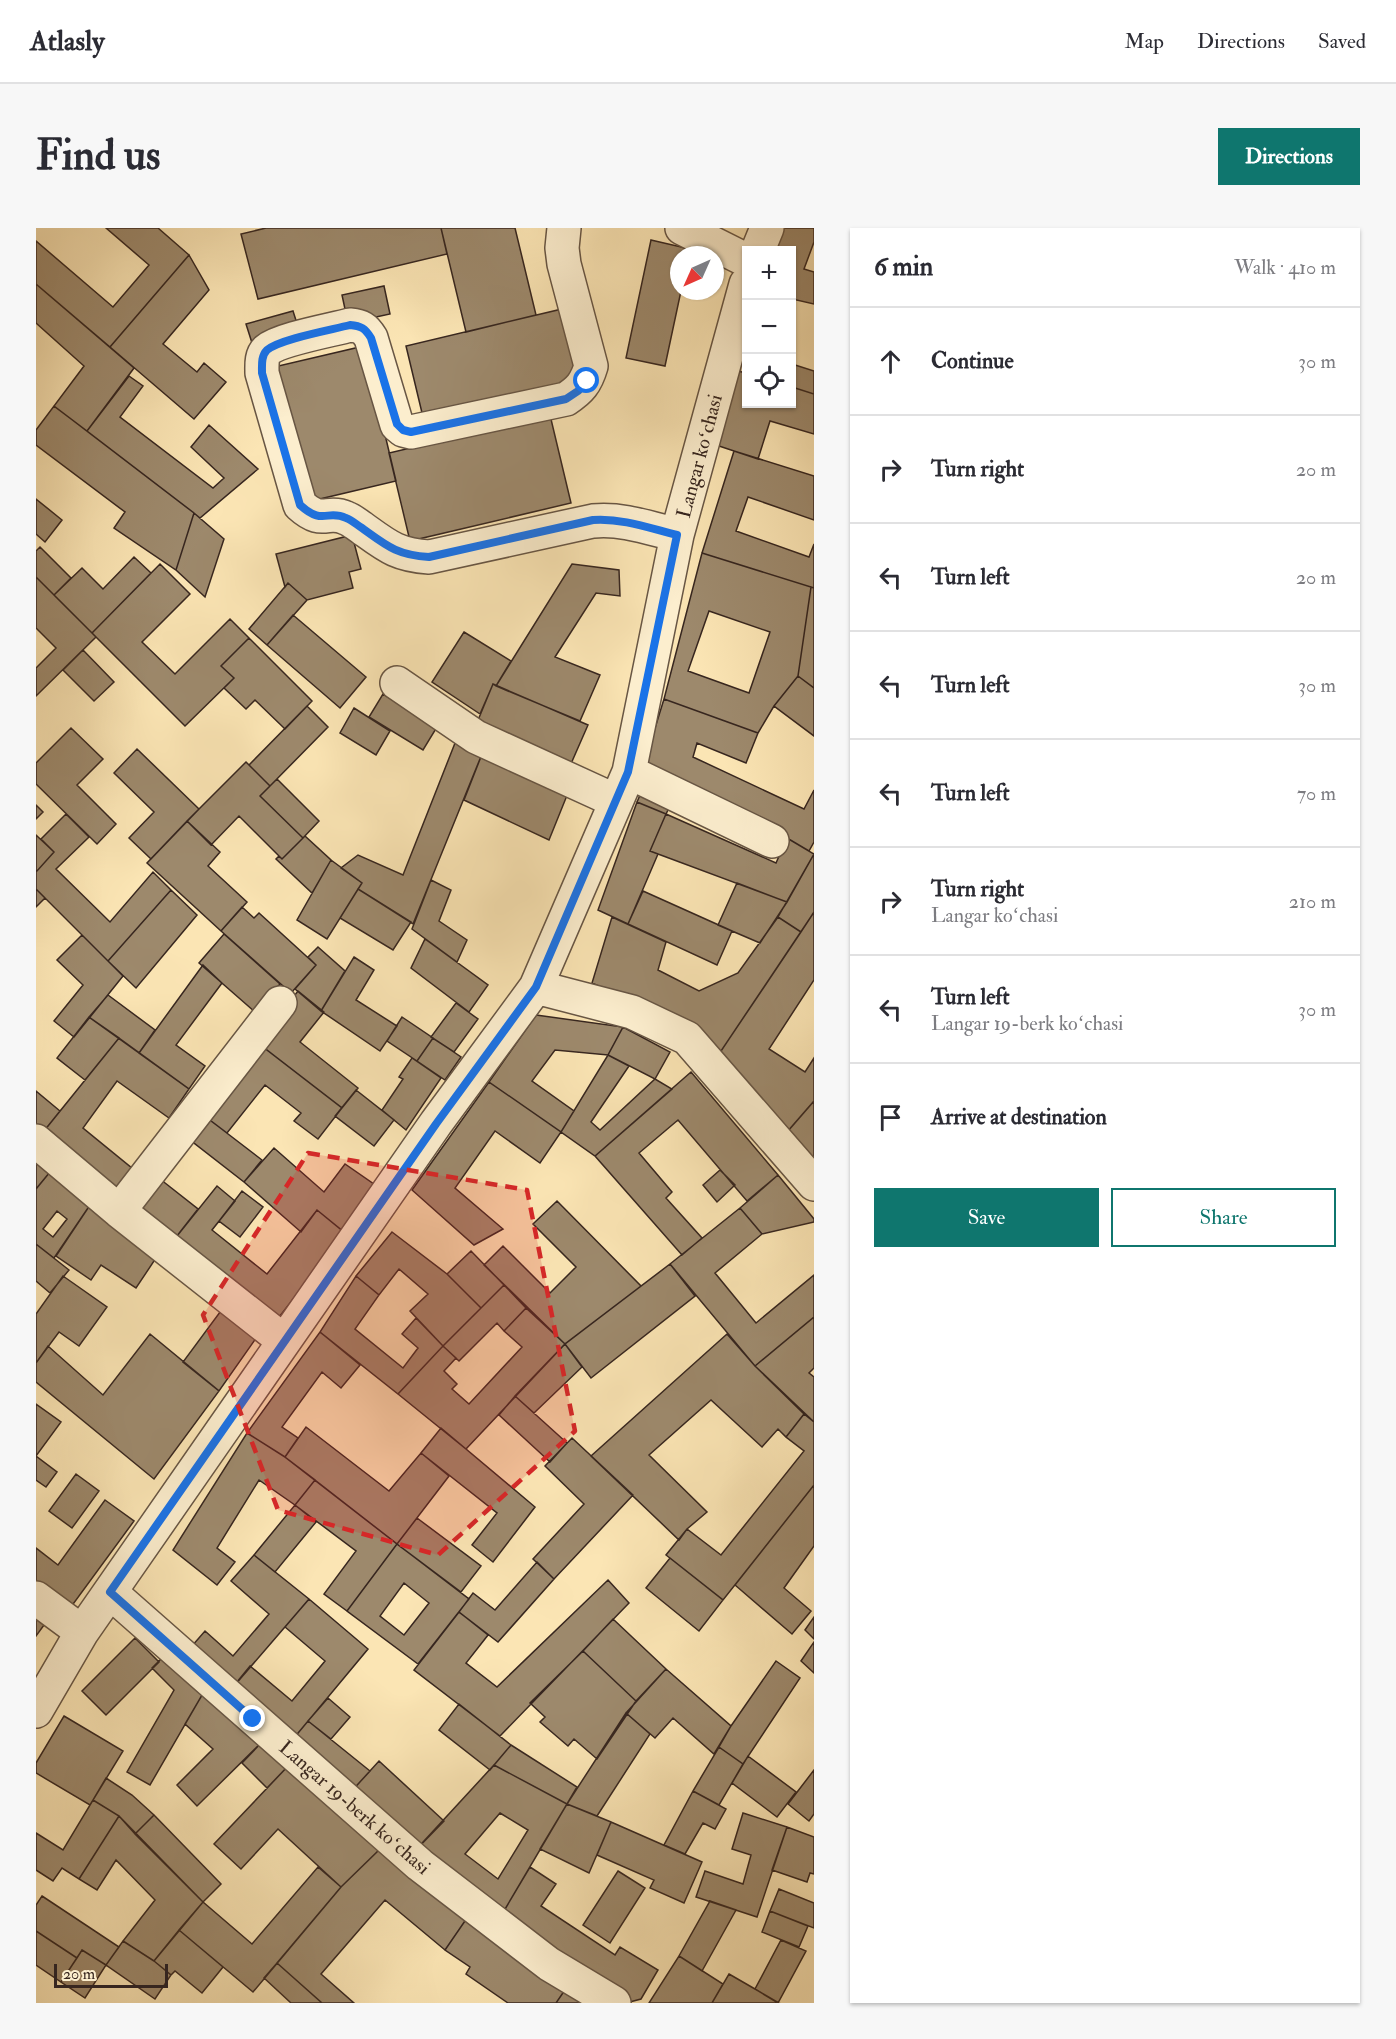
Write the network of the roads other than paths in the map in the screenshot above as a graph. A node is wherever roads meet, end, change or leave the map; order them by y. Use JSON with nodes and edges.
{"nodes":[{"id":1,"x":564,"y":228,"type":"edge"},
{"id":2,"x":682,"y":228,"type":"edge"},
{"id":3,"x":767,"y":228,"type":"edge"},
{"id":4,"x":760,"y":246,"type":"edge"},
{"id":5,"x":742,"y":258,"type":"edge"},
{"id":6,"x":743,"y":300,"type":"edge"},
{"id":7,"x":677,"y":535,"type":"junction"},
{"id":8,"x":397,"y":683,"type":"dead end"},
{"id":9,"x":622,"y":787,"type":"junction"},
{"id":10,"x":772,"y":841,"type":"dead end"},
{"id":11,"x":536,"y":987,"type":"junction"},
{"id":12,"x":280,"y":1003,"type":"dead end"},
{"id":13,"x":36,"y":1142,"type":"edge"},
{"id":14,"x":814,"y":1184,"type":"edge"},
{"id":15,"x":119,"y":1212,"type":"junction"},
{"id":16,"x":284,"y":1341,"type":"junction"},
{"id":17,"x":110,"y":1592,"type":"junction"},
{"id":18,"x":36,"y":1598,"type":"edge"},
{"id":19,"x":82,"y":1632,"type":"junction"},
{"id":20,"x":36,"y":1711,"type":"edge"},
{"id":21,"x":614,"y":2003,"type":"edge"}],
"edges":[{"from":1,"to":7,"type":"street"},
{"from":2,"to":5,"type":"street"},
{"from":3,"to":4,"type":"street"},
{"from":6,"to":7,"type":"street","name":"Langar koʻchasi"},
{"from":7,"to":9,"type":"street","name":"Langar koʻchasi"},
{"from":8,"to":9,"type":"street"},
{"from":9,"to":10,"type":"street"},
{"from":9,"to":11,"type":"street","name":"Langar koʻchasi"},
{"from":11,"to":14,"type":"street"},
{"from":11,"to":16,"type":"street","name":"Langar koʻchasi"},
{"from":12,"to":15,"type":"street"},
{"from":13,"to":15,"type":"street"},
{"from":15,"to":16,"type":"street"},
{"from":16,"to":17,"type":"street","name":"Langar koʻchasi"},
{"from":17,"to":19,"type":"street","name":"Langar koʻchasi"},
{"from":17,"to":21,"type":"street","name":"Langar 19-berk koʻchasi"},
{"from":18,"to":19,"type":"street"},
{"from":19,"to":20,"type":"street","name":"Langar koʻchasi"}]}
